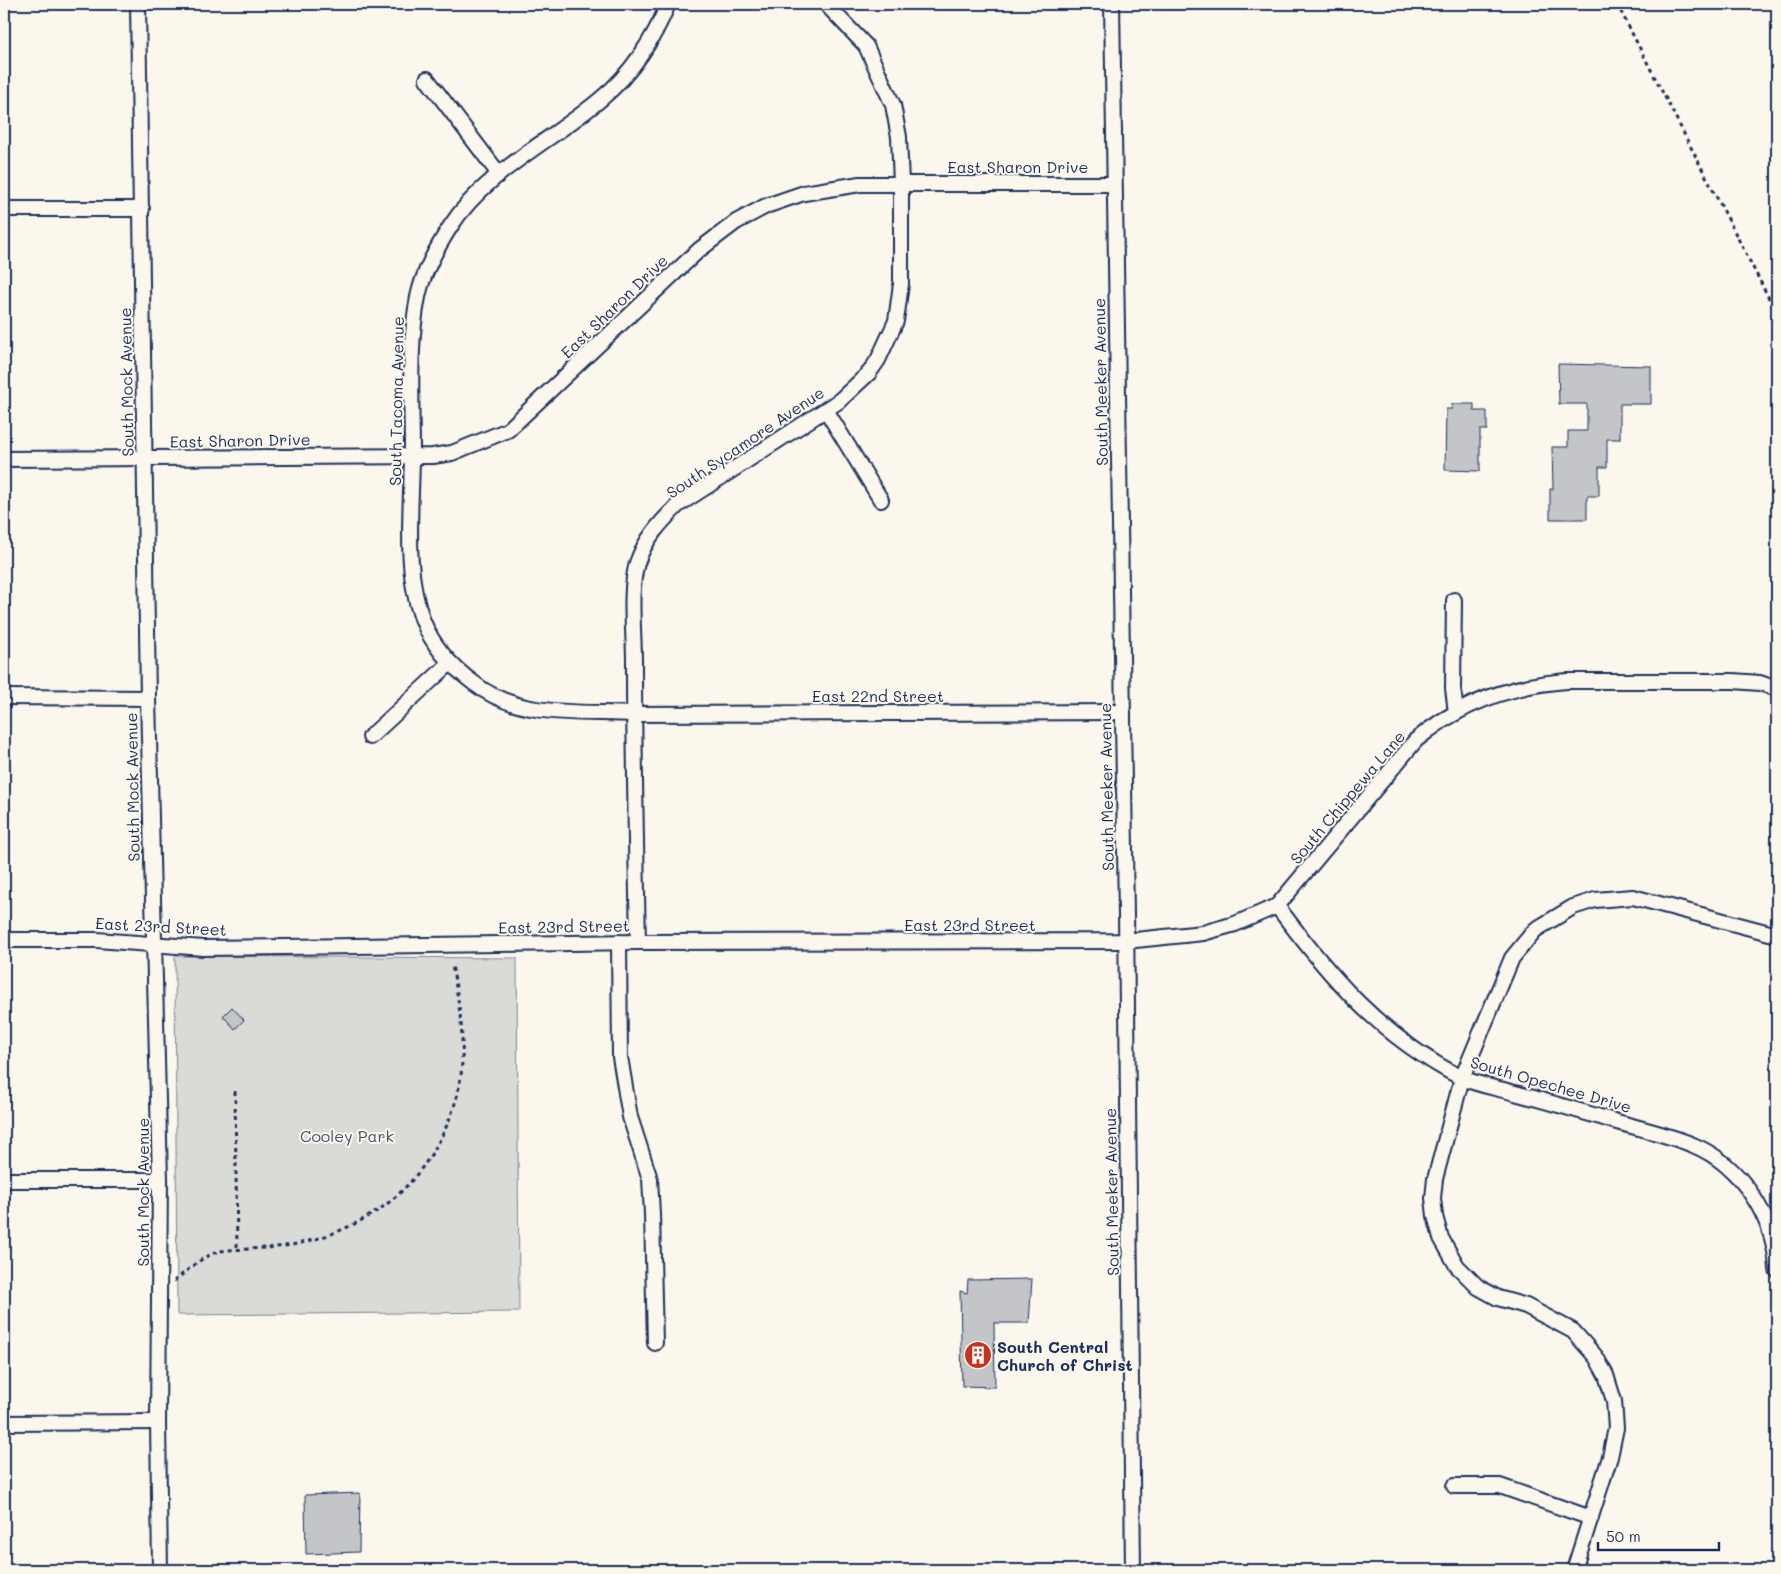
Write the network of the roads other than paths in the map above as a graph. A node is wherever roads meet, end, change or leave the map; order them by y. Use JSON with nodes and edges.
{"nodes":[{"id":1,"x":138,"y":4,"type":"edge"},
{"id":2,"x":668,"y":4,"type":"edge"},
{"id":3,"x":826,"y":4,"type":"edge"},
{"id":4,"x":1112,"y":4,"type":"edge"},
{"id":5,"x":427,"y":78,"type":"dead end"},
{"id":6,"x":499,"y":174,"type":"junction"},
{"id":7,"x":901,"y":183,"type":"junction"},
{"id":8,"x":1114,"y":184,"type":"junction"},
{"id":9,"x":4,"y":209,"type":"edge"},
{"id":10,"x":142,"y":209,"type":"junction"},
{"id":11,"x":826,"y":410,"type":"junction"},
{"id":12,"x":412,"y":455,"type":"junction"},
{"id":13,"x":4,"y":459,"type":"edge"},
{"id":14,"x":144,"y":460,"type":"junction"},
{"id":15,"x":881,"y":500,"type":"dead end"},
{"id":16,"x":1454,"y":600,"type":"dead end"},
{"id":17,"x":450,"y":663,"type":"junction"},
{"id":18,"x":1777,"y":689,"type":"edge"},
{"id":19,"x":4,"y":698,"type":"edge"},
{"id":20,"x":148,"y":698,"type":"junction"},
{"id":21,"x":1122,"y":712,"type":"junction"},
{"id":22,"x":1456,"y":713,"type":"junction"},
{"id":23,"x":634,"y":714,"type":"junction"},
{"id":24,"x":370,"y":737,"type":"dead end"},
{"id":25,"x":1277,"y":906,"type":"junction"},
{"id":26,"x":1777,"y":935,"type":"edge"},
{"id":27,"x":4,"y":940,"type":"edge"},
{"id":28,"x":1126,"y":941,"type":"junction"},
{"id":29,"x":619,"y":942,"type":"junction"},
{"id":30,"x":638,"y":942,"type":"junction"},
{"id":31,"x":155,"y":943,"type":"junction"},
{"id":32,"x":1462,"y":1078,"type":"junction"},
{"id":33,"x":4,"y":1180,"type":"edge"},
{"id":34,"x":160,"y":1180,"type":"junction"},
{"id":35,"x":1777,"y":1270,"type":"edge"},
{"id":36,"x":655,"y":1343,"type":"dead end"},
{"id":37,"x":158,"y":1422,"type":"junction"},
{"id":38,"x":4,"y":1423,"type":"edge"},
{"id":39,"x":1454,"y":1486,"type":"dead end"},
{"id":40,"x":1591,"y":1518,"type":"junction"},
{"id":41,"x":160,"y":1570,"type":"edge"},
{"id":42,"x":1133,"y":1570,"type":"edge"},
{"id":43,"x":1574,"y":1570,"type":"edge"}],
"edges":[{"from":1,"to":10,"type":"street","name":"South Mock Avenue"},
{"from":2,"to":6,"type":"street","name":"South Tacoma Avenue"},
{"from":3,"to":7,"type":"street","name":"South Sycamore Avenue"},
{"from":4,"to":8,"type":"street","name":"South Meeker Avenue"},
{"from":5,"to":6,"type":"street"},
{"from":6,"to":12,"type":"street","name":"South Tacoma Avenue"},
{"from":7,"to":8,"type":"street","name":"East Sharon Drive"},
{"from":7,"to":11,"type":"street","name":"South Sycamore Avenue"},
{"from":7,"to":12,"type":"street","name":"East Sharon Drive"},
{"from":8,"to":21,"type":"street","name":"South Meeker Avenue"},
{"from":9,"to":10,"type":"street"},
{"from":10,"to":14,"type":"street","name":"South Mock Avenue"},
{"from":11,"to":15,"type":"street"},
{"from":11,"to":23,"type":"street","name":"South Sycamore Avenue"},
{"from":12,"to":14,"type":"street","name":"East Sharon Drive"},
{"from":12,"to":17,"type":"street","name":"South Tacoma Avenue"},
{"from":13,"to":14,"type":"street","name":"East Sharon Drive"},
{"from":14,"to":20,"type":"street","name":"South Mock Avenue"},
{"from":16,"to":22,"type":"street"},
{"from":17,"to":23,"type":"street","name":"South Tacoma Avenue"},
{"from":17,"to":24,"type":"street"},
{"from":18,"to":22,"type":"street","name":"South Chippewa Lane"},
{"from":19,"to":20,"type":"street"},
{"from":20,"to":31,"type":"street","name":"South Mock Avenue"},
{"from":21,"to":23,"type":"street","name":"East 22nd Street"},
{"from":21,"to":28,"type":"street","name":"South Meeker Avenue"},
{"from":22,"to":25,"type":"street","name":"South Chippewa Lane"},
{"from":23,"to":30,"type":"street","name":"South Sycamore Avenue"},
{"from":25,"to":28,"type":"street","name":"South Chippewa Lane"},
{"from":25,"to":32,"type":"street","name":"South Opechee Drive"},
{"from":26,"to":32,"type":"street"},
{"from":27,"to":31,"type":"street","name":"East 23rd Street"},
{"from":28,"to":30,"type":"street","name":"East 23rd Street"},
{"from":28,"to":42,"type":"street","name":"South Meeker Avenue"},
{"from":29,"to":30,"type":"street","name":"East 23rd Street"},
{"from":29,"to":31,"type":"street","name":"East 23rd Street"},
{"from":29,"to":36,"type":"street"},
{"from":31,"to":34,"type":"street","name":"South Mock Avenue"},
{"from":32,"to":35,"type":"street","name":"South Opechee Drive"},
{"from":32,"to":40,"type":"street"},
{"from":33,"to":34,"type":"street"},
{"from":34,"to":37,"type":"street","name":"South Mock Avenue"},
{"from":37,"to":38,"type":"street"},
{"from":37,"to":41,"type":"street","name":"South Mock Avenue"},
{"from":39,"to":40,"type":"street"},
{"from":40,"to":43,"type":"street"}]}
